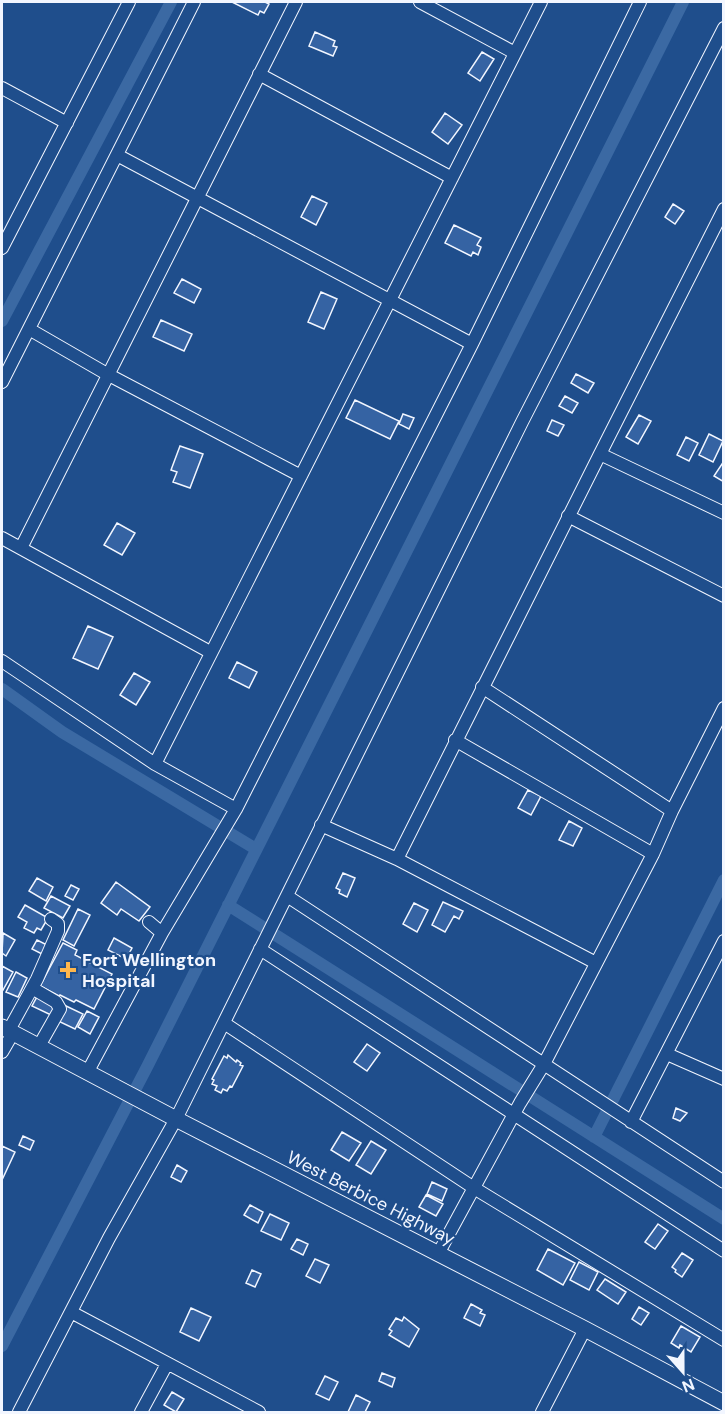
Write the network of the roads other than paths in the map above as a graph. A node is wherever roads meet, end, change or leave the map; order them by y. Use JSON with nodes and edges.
{"nodes":[{"id":1,"x":129,"y":2,"type":"edge"},
{"id":2,"x":194,"y":2,"type":"edge"},
{"id":3,"x":296,"y":2,"type":"edge"},
{"id":4,"x":420,"y":2,"type":"edge"},
{"id":5,"x":541,"y":2,"type":"edge"},
{"id":6,"x":640,"y":2,"type":"edge"},
{"id":7,"x":723,"y":28,"type":"edge"},
{"id":8,"x":515,"y":53,"type":"junction"},
{"id":9,"x":259,"y":74,"type":"junction"},
{"id":10,"x":2,"y":88,"type":"edge"},
{"id":11,"x":67,"y":123,"type":"junction"},
{"id":12,"x":117,"y":155,"type":"junction"},
{"id":13,"x":452,"y":178,"type":"junction"},
{"id":14,"x":197,"y":198,"type":"junction"},
{"id":15,"x":723,"y":209,"type":"edge"},
{"id":16,"x":2,"y":248,"type":"edge"},
{"id":17,"x":390,"y":300,"type":"junction"},
{"id":18,"x":29,"y":329,"type":"junction"},
{"id":19,"x":472,"y":344,"type":"junction"},
{"id":20,"x":108,"y":374,"type":"junction"},
{"id":21,"x":2,"y":382,"type":"edge"},
{"id":22,"x":600,"y":454,"type":"junction"},
{"id":23,"x":301,"y":476,"type":"junction"},
{"id":24,"x":723,"y":513,"type":"edge"},
{"id":25,"x":568,"y":516,"type":"junction"},
{"id":26,"x":2,"y":538,"type":"edge"},
{"id":27,"x":21,"y":548,"type":"junction"},
{"id":28,"x":723,"y":596,"type":"edge"},
{"id":29,"x":210,"y":652,"type":"junction"},
{"id":30,"x":2,"y":661,"type":"edge"},
{"id":31,"x":482,"y":687,"type":"junction"},
{"id":32,"x":723,"y":708,"type":"edge"},
{"id":33,"x":455,"y":740,"type":"junction"},
{"id":34,"x":155,"y":764,"type":"junction"},
{"id":35,"x":236,"y":809,"type":"junction"},
{"id":36,"x":672,"y":811,"type":"junction"},
{"id":37,"x":321,"y":825,"type":"junction"},
{"id":38,"x":653,"y":854,"type":"junction"},
{"id":39,"x":397,"y":859,"type":"junction"},
{"id":40,"x":287,"y":896,"type":"junction"},
{"id":41,"x":51,"y":919,"type":"dead end"},
{"id":42,"x":149,"y":922,"type":"dead end"},
{"id":43,"x":162,"y":933,"type":"junction"},
{"id":44,"x":723,"y":941,"type":"edge"},
{"id":45,"x":260,"y":949,"type":"junction"},
{"id":46,"x":596,"y":963,"type":"junction"},
{"id":47,"x":32,"y":988,"type":"junction"},
{"id":48,"x":224,"y":1023,"type":"junction"},
{"id":49,"x":8,"y":1030,"type":"edge"},
{"id":50,"x":39,"y":1046,"type":"junction"},
{"id":51,"x":2,"y":1052,"type":"edge"},
{"id":52,"x":667,"y":1054,"type":"junction"},
{"id":53,"x":544,"y":1064,"type":"junction"},
{"id":54,"x":87,"y":1073,"type":"junction"},
{"id":55,"x":723,"y":1079,"type":"edge"},
{"id":56,"x":517,"y":1108,"type":"junction"},
{"id":57,"x":171,"y":1116,"type":"junction"},
{"id":58,"x":631,"y":1122,"type":"junction"},
{"id":59,"x":723,"y":1182,"type":"edge"},
{"id":60,"x":474,"y":1188,"type":"junction"},
{"id":61,"x":723,"y":1251,"type":"edge"},
{"id":62,"x":438,"y":1254,"type":"junction"},
{"id":63,"x":71,"y":1312,"type":"junction"},
{"id":64,"x":585,"y":1329,"type":"junction"},
{"id":65,"x":723,"y":1340,"type":"edge"},
{"id":66,"x":168,"y":1364,"type":"junction"},
{"id":67,"x":723,"y":1403,"type":"edge"},
{"id":68,"x":19,"y":1413,"type":"edge"},
{"id":69,"x":141,"y":1413,"type":"edge"},
{"id":70,"x":259,"y":1413,"type":"edge"},
{"id":71,"x":542,"y":1413,"type":"edge"}],
"edges":[{"from":1,"to":11,"type":"street"},
{"from":2,"to":12,"type":"street"},
{"from":3,"to":9,"type":"street"},
{"from":4,"to":8,"type":"street"},
{"from":5,"to":8,"type":"street"},
{"from":6,"to":19,"type":"street"},
{"from":7,"to":37,"type":"street"},
{"from":8,"to":13,"type":"street"},
{"from":9,"to":13,"type":"street"},
{"from":9,"to":14,"type":"street"},
{"from":10,"to":11,"type":"street"},
{"from":11,"to":16,"type":"street"},
{"from":12,"to":14,"type":"street"},
{"from":12,"to":18,"type":"street"},
{"from":13,"to":17,"type":"street"},
{"from":14,"to":17,"type":"street"},
{"from":14,"to":20,"type":"street"},
{"from":15,"to":22,"type":"street"},
{"from":17,"to":19,"type":"street"},
{"from":17,"to":23,"type":"street"},
{"from":18,"to":20,"type":"street"},
{"from":18,"to":21,"type":"street"},
{"from":19,"to":35,"type":"street"},
{"from":20,"to":23,"type":"street"},
{"from":20,"to":27,"type":"street"},
{"from":22,"to":24,"type":"street"},
{"from":22,"to":25,"type":"street"},
{"from":23,"to":29,"type":"street"},
{"from":25,"to":28,"type":"street"},
{"from":25,"to":31,"type":"street"},
{"from":26,"to":27,"type":"street"},
{"from":27,"to":29,"type":"street"},
{"from":29,"to":34,"type":"street"},
{"from":30,"to":34,"type":"street"},
{"from":31,"to":33,"type":"street"},
{"from":31,"to":36,"type":"street"},
{"from":32,"to":36,"type":"street"},
{"from":33,"to":38,"type":"street"},
{"from":33,"to":39,"type":"street"},
{"from":34,"to":35,"type":"street"},
{"from":35,"to":43,"type":"street"},
{"from":36,"to":38,"type":"street"},
{"from":37,"to":39,"type":"street"},
{"from":37,"to":40,"type":"street"},
{"from":38,"to":46,"type":"street"},
{"from":39,"to":46,"type":"street"},
{"from":40,"to":45,"type":"street"},
{"from":40,"to":53,"type":"street"},
{"from":41,"to":47,"type":"street"},
{"from":42,"to":43,"type":"street"},
{"from":43,"to":54,"type":"street"},
{"from":44,"to":52,"type":"street"},
{"from":45,"to":48,"type":"street"},
{"from":45,"to":56,"type":"street"},
{"from":46,"to":53,"type":"street"},
{"from":47,"to":49,"type":"street"},
{"from":47,"to":50,"type":"street"},
{"from":48,"to":57,"type":"street"},
{"from":48,"to":60,"type":"street"},
{"from":49,"to":50,"type":"main road","name":"West Berbice Highway"},
{"from":49,"to":51,"type":"street"},
{"from":50,"to":54,"type":"main road","name":"West Berbice Highway"},
{"from":52,"to":55,"type":"street"},
{"from":52,"to":58,"type":"street"},
{"from":53,"to":56,"type":"street"},
{"from":53,"to":58,"type":"street"},
{"from":54,"to":57,"type":"main road","name":"West Berbice Highway"},
{"from":56,"to":60,"type":"street"},
{"from":56,"to":61,"type":"street"},
{"from":57,"to":62,"type":"main road","name":"West Berbice Highway"},
{"from":57,"to":63,"type":"street"},
{"from":58,"to":59,"type":"street"},
{"from":60,"to":62,"type":"street"},
{"from":60,"to":65,"type":"street"},
{"from":62,"to":64,"type":"main road","name":"West Berbice Highway"},
{"from":63,"to":66,"type":"street"},
{"from":63,"to":68,"type":"street"},
{"from":64,"to":67,"type":"main road","name":"West Berbice Highway"},
{"from":64,"to":71,"type":"street"},
{"from":66,"to":69,"type":"street"},
{"from":66,"to":70,"type":"street"}]}
